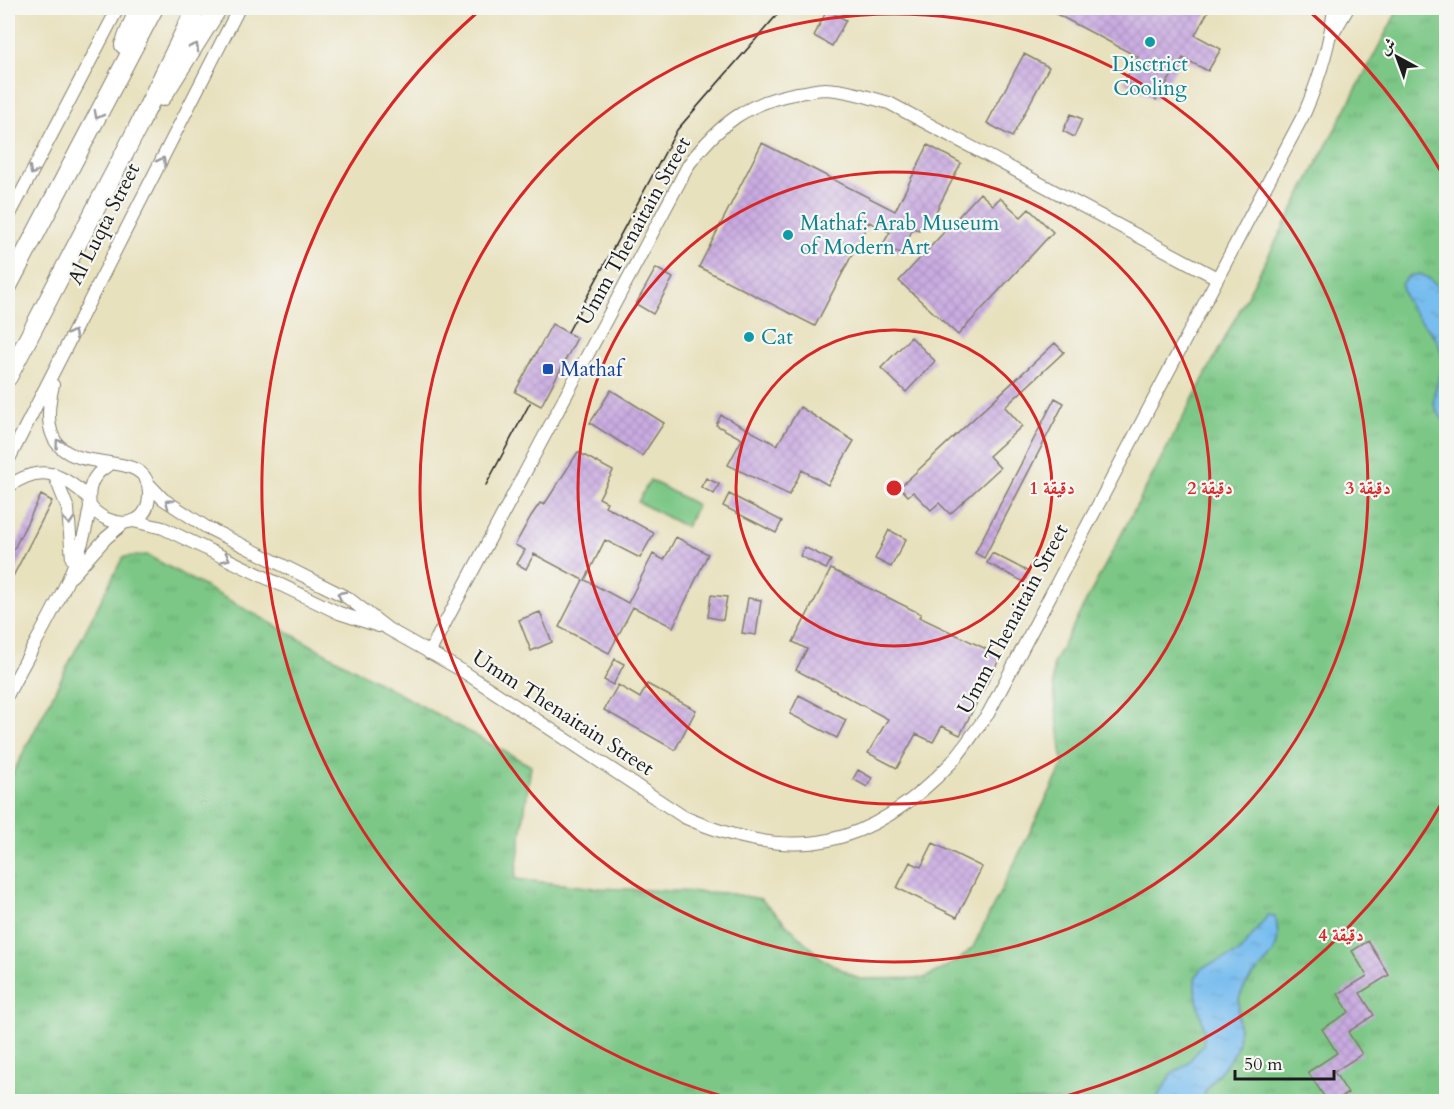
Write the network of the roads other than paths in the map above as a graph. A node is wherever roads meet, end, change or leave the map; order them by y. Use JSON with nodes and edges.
{"nodes":[{"id":1,"x":118,"y":8,"type":"edge"},
{"id":2,"x":139,"y":8,"type":"edge"},
{"id":3,"x":154,"y":8,"type":"edge"},
{"id":4,"x":196,"y":8,"type":"edge"},
{"id":5,"x":218,"y":8,"type":"edge"},
{"id":6,"x":239,"y":8,"type":"edge"},
{"id":7,"x":1334,"y":8,"type":"edge"},
{"id":8,"x":1348,"y":8,"type":"edge"},
{"id":9,"x":1330,"y":38,"type":"junction"},
{"id":10,"x":119,"y":76,"type":"junction"},
{"id":11,"x":137,"y":129,"type":"junction"},
{"id":12,"x":8,"y":218,"type":"edge"},
{"id":13,"x":1217,"y":278,"type":"junction"},
{"id":14,"x":8,"y":286,"type":"edge"},
{"id":15,"x":57,"y":367,"type":"junction"},
{"id":16,"x":8,"y":376,"type":"edge"},
{"id":17,"x":8,"y":461,"type":"edge"},
{"id":18,"x":111,"y":464,"type":"junction"},
{"id":19,"x":54,"y":474,"type":"junction"},
{"id":20,"x":147,"y":482,"type":"junction"},
{"id":21,"x":8,"y":487,"type":"edge"},
{"id":22,"x":90,"y":502,"type":"junction"},
{"id":23,"x":128,"y":522,"type":"junction"},
{"id":24,"x":263,"y":555,"type":"junction"},
{"id":25,"x":71,"y":571,"type":"junction"},
{"id":26,"x":256,"y":572,"type":"junction"},
{"id":27,"x":303,"y":574,"type":"junction"},
{"id":28,"x":66,"y":584,"type":"junction"},
{"id":29,"x":322,"y":585,"type":"junction"},
{"id":30,"x":290,"y":590,"type":"junction"},
{"id":31,"x":313,"y":600,"type":"junction"},
{"id":32,"x":388,"y":629,"type":"junction"},
{"id":33,"x":429,"y":652,"type":"junction"},
{"id":34,"x":8,"y":694,"type":"edge"}],
"edges":[{"from":1,"to":12,"type":"street","one_way":true},
{"from":2,"to":10,"type":"main road"},
{"from":3,"to":10,"type":"main road"},
{"from":4,"to":11,"type":"main road","name":"Al Luqta Street"},
{"from":11,"to":5,"type":"main road","one_way":true},
{"from":15,"to":6,"type":"street","name":"Al Luqta Street","one_way":true},
{"from":7,"to":9,"type":"street","name":"Umm Thenaitain Street"},
{"from":8,"to":9,"type":"street","name":"Umm Thenaitain Street"},
{"from":9,"to":13,"type":"street","name":"Umm Thenaitain Street"},
{"from":10,"to":14,"type":"main road","one_way":true},
{"from":11,"to":16,"type":"main road","name":"Al Luqta Street"},
{"from":13,"to":33,"type":"street","name":"Umm Thenaitain Street"},
{"from":13,"to":33,"type":"street","name":"Umm Thenaitain Street"},
{"from":15,"to":17,"type":"street","name":"Al Luqta Street"},
{"from":18,"to":15,"type":"street","one_way":true},
{"from":18,"to":20,"type":"street"},
{"from":18,"to":22,"type":"street"},
{"from":19,"to":21,"type":"street"},
{"from":19,"to":22,"type":"street"},
{"from":19,"to":25,"type":"street","one_way":true},
{"from":20,"to":23,"type":"street"},
{"from":24,"to":20,"type":"street","name":"Umm Thenaitain Street","one_way":true},
{"from":22,"to":23,"type":"street"},
{"from":22,"to":25,"type":"street"},
{"from":23,"to":26,"type":"street","name":"Umm Thenaitain Street","one_way":true},
{"from":23,"to":28,"type":"street"},
{"from":24,"to":26,"type":"street"},
{"from":24,"to":27,"type":"street","name":"Umm Thenaitain Street"},
{"from":25,"to":28,"type":"street"},
{"from":26,"to":30,"type":"street","name":"Umm Thenaitain Street"},
{"from":27,"to":29,"type":"street","name":"Umm Thenaitain Street"},
{"from":27,"to":30,"type":"street"},
{"from":28,"to":34,"type":"street"},
{"from":29,"to":31,"type":"street"},
{"from":32,"to":29,"type":"street","name":"Umm Thenaitain Street","one_way":true},
{"from":30,"to":31,"type":"street","name":"Umm Thenaitain Street"},
{"from":31,"to":32,"type":"street","name":"Umm Thenaitain Street"},
{"from":32,"to":33,"type":"street","name":"Umm Thenaitain Street"}]}
